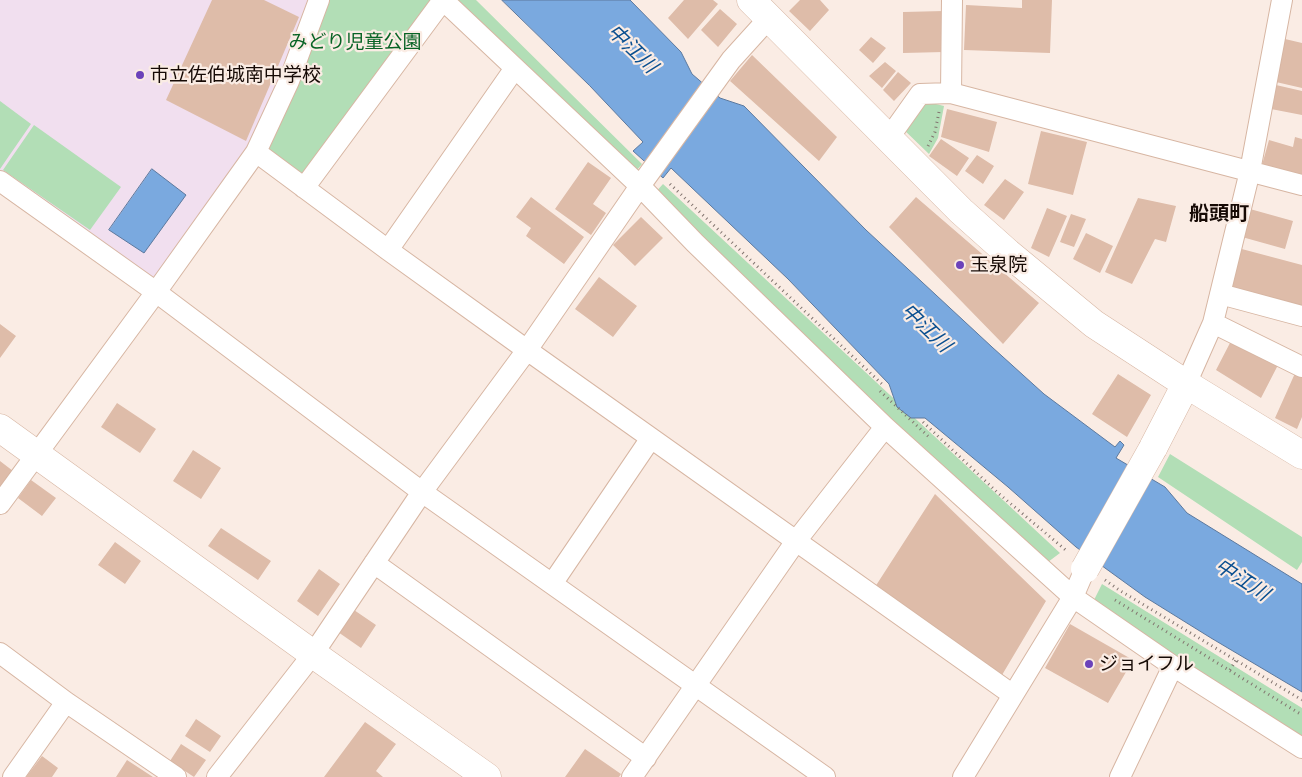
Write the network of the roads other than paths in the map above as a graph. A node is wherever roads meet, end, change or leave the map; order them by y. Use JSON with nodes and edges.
{"nodes":[{"id":1,"x":319,"y":0,"type":"edge"},
{"id":2,"x":952,"y":0,"type":"edge"},
{"id":3,"x":1282,"y":0,"type":"edge"},
{"id":4,"x":760,"y":9,"type":"edge"},
{"id":5,"x":515,"y":68,"type":"junction"},
{"id":6,"x":946,"y":100,"type":"junction"},
{"id":7,"x":888,"y":139,"type":"junction"},
{"id":8,"x":256,"y":152,"type":"junction"},
{"id":9,"x":1250,"y":171,"type":"junction"},
{"id":10,"x":0,"y":181,"type":"edge"},
{"id":11,"x":644,"y":181,"type":"junction"},
{"id":12,"x":1302,"y":185,"type":"edge"},
{"id":13,"x":304,"y":188,"type":"junction"},
{"id":14,"x":388,"y":250,"type":"junction"},
{"id":15,"x":156,"y":292,"type":"junction"},
{"id":16,"x":1220,"y":294,"type":"junction"},
{"id":17,"x":1302,"y":316,"type":"edge"},
{"id":18,"x":1213,"y":323,"type":"junction"},
{"id":19,"x":528,"y":350,"type":"junction"},
{"id":20,"x":1302,"y":367,"type":"edge"},
{"id":21,"x":1186,"y":384,"type":"junction"},
{"id":22,"x":885,"y":427,"type":"junction"},
{"id":23,"x":0,"y":428,"type":"edge"},
{"id":24,"x":651,"y":438,"type":"junction"},
{"id":25,"x":37,"y":455,"type":"junction"},
{"id":26,"x":1302,"y":455,"type":"edge"},
{"id":27,"x":422,"y":492,"type":"junction"},
{"id":28,"x":0,"y":504,"type":"edge"},
{"id":29,"x":796,"y":541,"type":"junction"},
{"id":30,"x":374,"y":563,"type":"junction"},
{"id":31,"x":1080,"y":582,"type":"junction"},
{"id":32,"x":552,"y":584,"type":"junction"},
{"id":33,"x":0,"y":653,"type":"edge"},
{"id":34,"x":313,"y":654,"type":"junction"},
{"id":35,"x":1172,"y":666,"type":"junction"},
{"id":36,"x":696,"y":686,"type":"junction"},
{"id":37,"x":1013,"y":695,"type":"junction"},
{"id":38,"x":66,"y":702,"type":"junction"},
{"id":39,"x":1302,"y":748,"type":"edge"},
{"id":40,"x":646,"y":758,"type":"junction"},
{"id":41,"x":13,"y":777,"type":"edge"},
{"id":42,"x":176,"y":777,"type":"edge"},
{"id":43,"x":217,"y":777,"type":"edge"},
{"id":44,"x":487,"y":777,"type":"edge"},
{"id":45,"x":632,"y":777,"type":"edge"},
{"id":46,"x":824,"y":777,"type":"edge"},
{"id":47,"x":963,"y":777,"type":"edge"},
{"id":48,"x":1120,"y":777,"type":"edge"}],
"edges":[{"from":1,"to":8,"type":"street"},
{"from":2,"to":6,"type":"street"},
{"from":3,"to":9,"type":"street"},
{"from":4,"to":7,"type":"street"},
{"from":4,"to":11,"type":"street"},
{"from":5,"to":11,"type":"street"},
{"from":5,"to":13,"type":"street"},
{"from":5,"to":14,"type":"street"},
{"from":6,"to":7,"type":"street"},
{"from":6,"to":9,"type":"street"},
{"from":7,"to":21,"type":"street"},
{"from":8,"to":13,"type":"street"},
{"from":8,"to":15,"type":"street"},
{"from":9,"to":12,"type":"street"},
{"from":9,"to":16,"type":"street"},
{"from":10,"to":15,"type":"street"},
{"from":11,"to":19,"type":"street"},
{"from":11,"to":22,"type":"street"},
{"from":13,"to":14,"type":"street"},
{"from":14,"to":19,"type":"street"},
{"from":15,"to":25,"type":"street"},
{"from":15,"to":27,"type":"street"},
{"from":16,"to":17,"type":"street"},
{"from":16,"to":18,"type":"street"},
{"from":18,"to":20,"type":"street"},
{"from":18,"to":21,"type":"street"},
{"from":19,"to":24,"type":"street"},
{"from":19,"to":27,"type":"street"},
{"from":21,"to":26,"type":"street"},
{"from":21,"to":31,"type":"street","bridge":true},
{"from":22,"to":29,"type":"street"},
{"from":22,"to":31,"type":"street"},
{"from":23,"to":25,"type":"street"},
{"from":24,"to":29,"type":"street"},
{"from":24,"to":32,"type":"street"},
{"from":25,"to":28,"type":"street"},
{"from":25,"to":34,"type":"street"},
{"from":27,"to":30,"type":"street"},
{"from":27,"to":32,"type":"street"},
{"from":29,"to":36,"type":"street"},
{"from":29,"to":37,"type":"street"},
{"from":30,"to":34,"type":"street"},
{"from":30,"to":40,"type":"street"},
{"from":31,"to":35,"type":"street"},
{"from":31,"to":37,"type":"street"},
{"from":32,"to":36,"type":"street"},
{"from":33,"to":38,"type":"street"},
{"from":34,"to":43,"type":"street"},
{"from":34,"to":44,"type":"street"},
{"from":35,"to":39,"type":"street"},
{"from":35,"to":48,"type":"street"},
{"from":36,"to":40,"type":"street"},
{"from":36,"to":46,"type":"street"},
{"from":37,"to":47,"type":"street"},
{"from":38,"to":41,"type":"street"},
{"from":38,"to":42,"type":"street"},
{"from":40,"to":45,"type":"street"}]}
